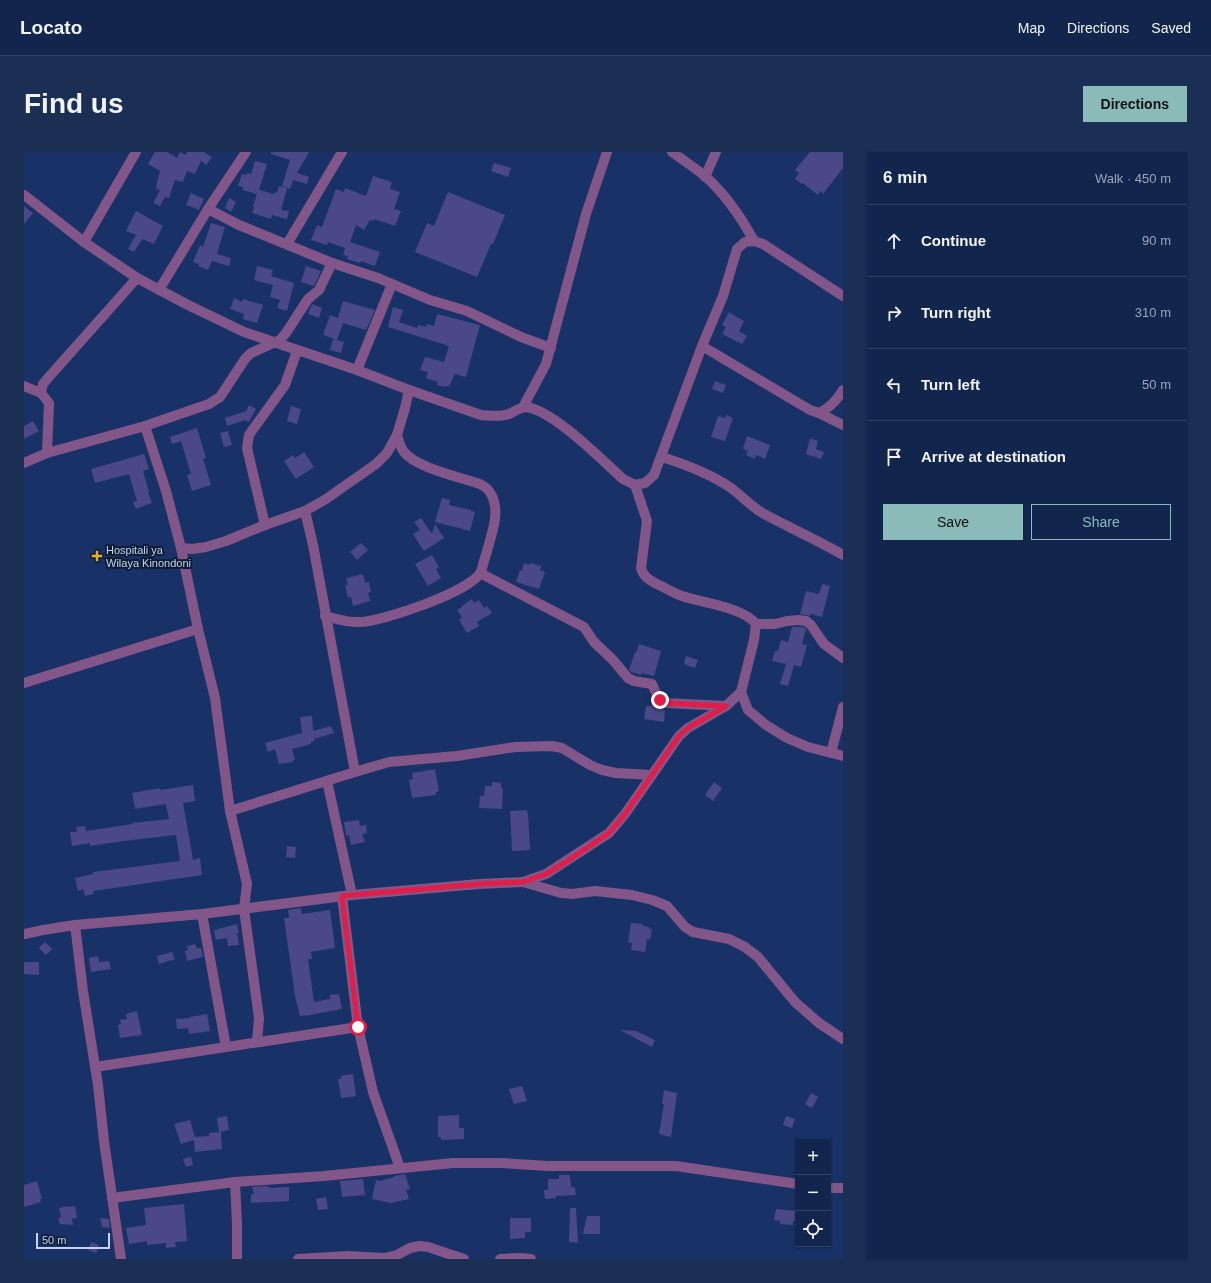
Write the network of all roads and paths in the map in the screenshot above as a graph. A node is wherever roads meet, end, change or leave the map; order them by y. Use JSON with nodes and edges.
{"nodes":[{"id":1,"x":136,"y":152,"type":"edge"},
{"id":2,"x":246,"y":152,"type":"edge"},
{"id":3,"x":342,"y":152,"type":"edge"},
{"id":4,"x":607,"y":152,"type":"edge"},
{"id":5,"x":672,"y":152,"type":"edge"},
{"id":6,"x":716,"y":152,"type":"edge"},
{"id":7,"x":705,"y":177,"type":"junction"},
{"id":8,"x":24,"y":195,"type":"edge"},
{"id":9,"x":208,"y":210,"type":"junction"},
{"id":10,"x":754,"y":241,"type":"junction"},
{"id":11,"x":84,"y":242,"type":"junction"},
{"id":12,"x":287,"y":244,"type":"junction"},
{"id":13,"x":332,"y":263,"type":"junction"},
{"id":14,"x":137,"y":278,"type":"junction"},
{"id":15,"x":392,"y":284,"type":"junction"},
{"id":16,"x":158,"y":290,"type":"junction"},
{"id":17,"x":843,"y":296,"type":"edge"},
{"id":18,"x":272,"y":343,"type":"junction"},
{"id":19,"x":702,"y":346,"type":"junction"},
{"id":20,"x":551,"y":348,"type":"junction"},
{"id":21,"x":297,"y":351,"type":"junction"},
{"id":22,"x":357,"y":370,"type":"junction"},
{"id":23,"x":24,"y":386,"type":"edge"},
{"id":24,"x":409,"y":390,"type":"junction"},
{"id":25,"x":843,"y":390,"type":"edge"},
{"id":26,"x":42,"y":393,"type":"junction"},
{"id":27,"x":523,"y":407,"type":"junction"},
{"id":28,"x":819,"y":413,"type":"junction"},
{"id":29,"x":843,"y":425,"type":"edge"},
{"id":30,"x":145,"y":426,"type":"junction"},
{"id":31,"x":397,"y":435,"type":"junction"},
{"id":32,"x":47,"y":453,"type":"junction"},
{"id":33,"x":662,"y":457,"type":"junction"},
{"id":34,"x":24,"y":463,"type":"edge"},
{"id":35,"x":635,"y":485,"type":"junction"},
{"id":36,"x":304,"y":511,"type":"junction"},
{"id":37,"x":265,"y":524,"type":"junction"},
{"id":38,"x":181,"y":548,"type":"junction"},
{"id":39,"x":843,"y":555,"type":"edge"},
{"id":40,"x":480,"y":573,"type":"junction"},
{"id":41,"x":325,"y":616,"type":"junction"},
{"id":42,"x":756,"y":624,"type":"junction"},
{"id":43,"x":198,"y":629,"type":"junction"},
{"id":44,"x":843,"y":658,"type":"edge"},
{"id":45,"x":24,"y":683,"type":"edge"},
{"id":46,"x":742,"y":692,"type":"junction"},
{"id":47,"x":726,"y":706,"type":"junction"},
{"id":48,"x":843,"y":707,"type":"edge"},
{"id":49,"x":831,"y":753,"type":"junction"},
{"id":50,"x":843,"y":756,"type":"edge"},
{"id":51,"x":355,"y":772,"type":"junction"},
{"id":52,"x":651,"y":775,"type":"junction"},
{"id":53,"x":326,"y":781,"type":"junction"},
{"id":54,"x":230,"y":811,"type":"junction"},
{"id":55,"x":523,"y":882,"type":"junction"},
{"id":56,"x":347,"y":895,"type":"junction"},
{"id":57,"x":244,"y":909,"type":"junction"},
{"id":58,"x":202,"y":914,"type":"junction"},
{"id":59,"x":75,"y":925,"type":"junction"},
{"id":60,"x":24,"y":934,"type":"edge"},
{"id":61,"x":358,"y":1027,"type":"junction"},
{"id":62,"x":843,"y":1039,"type":"edge"},
{"id":63,"x":257,"y":1042,"type":"junction"},
{"id":64,"x":226,"y":1047,"type":"junction"},
{"id":65,"x":95,"y":1067,"type":"junction"},
{"id":66,"x":400,"y":1168,"type":"junction"},
{"id":67,"x":235,"y":1182,"type":"junction"},
{"id":68,"x":795,"y":1184,"type":"edge"},
{"id":69,"x":831,"y":1188,"type":"edge"},
{"id":70,"x":843,"y":1188,"type":"edge"},
{"id":71,"x":112,"y":1198,"type":"junction"},
{"id":72,"x":122,"y":1259,"type":"edge"},
{"id":73,"x":237,"y":1259,"type":"edge"},
{"id":74,"x":298,"y":1259,"type":"edge"},
{"id":75,"x":464,"y":1259,"type":"edge"},
{"id":76,"x":500,"y":1259,"type":"edge"},
{"id":77,"x":531,"y":1259,"type":"edge"}],
"edges":[{"from":1,"to":11,"type":"street"},
{"from":2,"to":9,"type":"street"},
{"from":3,"to":12,"type":"street"},
{"from":4,"to":20,"type":"street"},
{"from":5,"to":7,"type":"street"},
{"from":6,"to":7,"type":"street"},
{"from":7,"to":10,"type":"street"},
{"from":8,"to":11,"type":"street"},
{"from":9,"to":12,"type":"street"},
{"from":9,"to":16,"type":"street"},
{"from":10,"to":17,"type":"street"},
{"from":10,"to":19,"type":"street"},
{"from":11,"to":14,"type":"street"},
{"from":12,"to":13,"type":"street"},
{"from":13,"to":15,"type":"street"},
{"from":13,"to":18,"type":"street"},
{"from":14,"to":16,"type":"street"},
{"from":14,"to":26,"type":"street"},
{"from":15,"to":20,"type":"street"},
{"from":15,"to":22,"type":"street"},
{"from":16,"to":18,"type":"street"},
{"from":18,"to":21,"type":"street"},
{"from":18,"to":30,"type":"street"},
{"from":19,"to":28,"type":"street"},
{"from":19,"to":33,"type":"street"},
{"from":20,"to":27,"type":"street"},
{"from":21,"to":22,"type":"street"},
{"from":21,"to":37,"type":"street"},
{"from":22,"to":24,"type":"street"},
{"from":23,"to":26,"type":"street"},
{"from":24,"to":27,"type":"street"},
{"from":24,"to":31,"type":"street"},
{"from":25,"to":28,"type":"street"},
{"from":26,"to":32,"type":"street"},
{"from":27,"to":35,"type":"street"},
{"from":28,"to":29,"type":"street"},
{"from":30,"to":32,"type":"street"},
{"from":30,"to":38,"type":"street"},
{"from":31,"to":36,"type":"street"},
{"from":31,"to":40,"type":"street"},
{"from":32,"to":34,"type":"street"},
{"from":33,"to":35,"type":"street"},
{"from":33,"to":39,"type":"street"},
{"from":35,"to":42,"type":"street"},
{"from":36,"to":37,"type":"street"},
{"from":36,"to":41,"type":"street"},
{"from":37,"to":38,"type":"street"},
{"from":38,"to":43,"type":"street"},
{"from":40,"to":41,"type":"street"},
{"from":40,"to":47,"type":"street"},
{"from":41,"to":51,"type":"street"},
{"from":42,"to":44,"type":"street"},
{"from":42,"to":46,"type":"street"},
{"from":43,"to":45,"type":"street"},
{"from":43,"to":54,"type":"street"},
{"from":46,"to":47,"type":"street"},
{"from":46,"to":49,"type":"street"},
{"from":47,"to":52,"type":"street"},
{"from":48,"to":49,"type":"street"},
{"from":49,"to":50,"type":"street"},
{"from":51,"to":52,"type":"street"},
{"from":51,"to":53,"type":"street"},
{"from":52,"to":55,"type":"street"},
{"from":53,"to":54,"type":"street"},
{"from":53,"to":56,"type":"street"},
{"from":54,"to":57,"type":"street"},
{"from":55,"to":56,"type":"street"},
{"from":55,"to":62,"type":"street"},
{"from":56,"to":57,"type":"street"},
{"from":56,"to":61,"type":"street"},
{"from":57,"to":58,"type":"street"},
{"from":57,"to":63,"type":"street"},
{"from":58,"to":59,"type":"street"},
{"from":58,"to":64,"type":"street"},
{"from":59,"to":60,"type":"street"},
{"from":59,"to":65,"type":"street"},
{"from":61,"to":63,"type":"street"},
{"from":61,"to":66,"type":"street"},
{"from":63,"to":64,"type":"street"},
{"from":64,"to":65,"type":"street"},
{"from":65,"to":71,"type":"street"},
{"from":66,"to":67,"type":"street"},
{"from":66,"to":68,"type":"street"},
{"from":67,"to":71,"type":"street"},
{"from":67,"to":73,"type":"street"},
{"from":69,"to":70,"type":"street"},
{"from":71,"to":72,"type":"street"},
{"from":74,"to":75,"type":"street"},
{"from":76,"to":77,"type":"street"}]}
